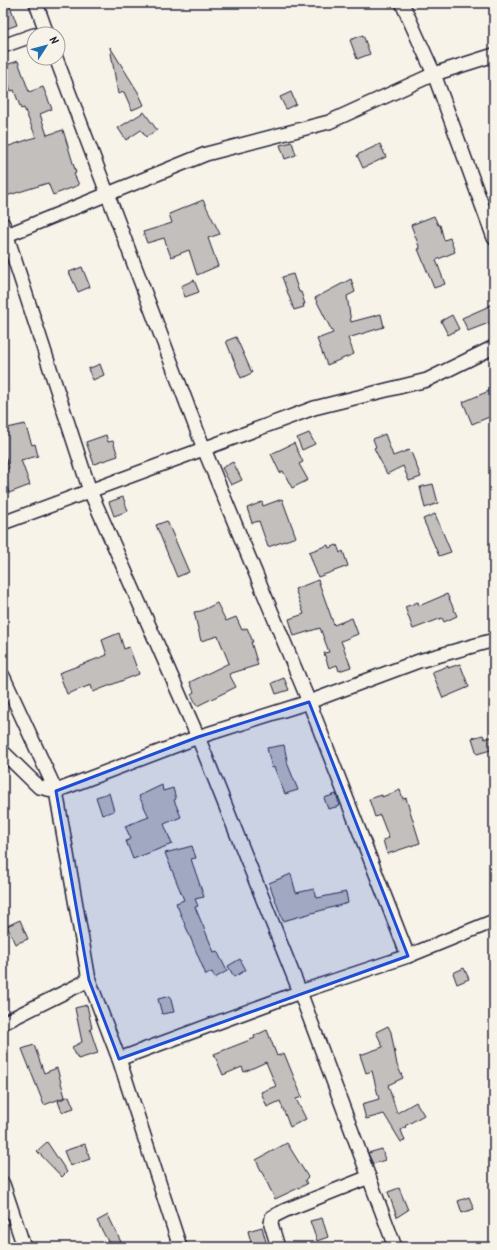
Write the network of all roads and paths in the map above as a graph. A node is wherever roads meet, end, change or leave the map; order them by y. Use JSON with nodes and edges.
{"nodes":[{"id":1,"x":36,"y":3,"type":"edge"},
{"id":2,"x":402,"y":3,"type":"edge"},
{"id":3,"x":40,"y":26,"type":"edge"},
{"id":4,"x":26,"y":38,"type":"edge"},
{"id":5,"x":3,"y":46,"type":"edge"},
{"id":6,"x":494,"y":55,"type":"edge"},
{"id":7,"x":59,"y":66,"type":"edge"},
{"id":8,"x":434,"y":74,"type":"junction"},
{"id":9,"x":107,"y":195,"type":"junction"},
{"id":10,"x":5,"y":230,"type":"edge"},
{"id":11,"x":494,"y":238,"type":"edge"},
{"id":12,"x":494,"y":347,"type":"edge"},
{"id":13,"x":204,"y":449,"type":"junction"},
{"id":14,"x":90,"y":491,"type":"junction"},
{"id":15,"x":3,"y":523,"type":"edge"},
{"id":16,"x":494,"y":640,"type":"edge"},
{"id":17,"x":3,"y":676,"type":"edge"},
{"id":18,"x":309,"y":702,"type":"junction"},
{"id":19,"x":198,"y":737,"type":"junction"},
{"id":20,"x":3,"y":752,"type":"edge"},
{"id":21,"x":56,"y":791,"type":"junction"},
{"id":22,"x":494,"y":921,"type":"edge"},
{"id":23,"x":408,"y":956,"type":"junction"},
{"id":24,"x":89,"y":980,"type":"junction"},
{"id":25,"x":300,"y":992,"type":"junction"},
{"id":26,"x":3,"y":1023,"type":"edge"},
{"id":27,"x":119,"y":1059,"type":"junction"},
{"id":28,"x":369,"y":1177,"type":"junction"},
{"id":29,"x":3,"y":1184,"type":"edge"},
{"id":30,"x":24,"y":1247,"type":"edge"},
{"id":31,"x":180,"y":1247,"type":"edge"},
{"id":32,"x":278,"y":1247,"type":"edge"},
{"id":33,"x":395,"y":1247,"type":"edge"}],
"edges":[{"from":1,"to":3,"type":"street"},
{"from":2,"to":8,"type":"street"},
{"from":4,"to":5,"type":"street"},
{"from":6,"to":8,"type":"street"},
{"from":7,"to":9,"type":"street"},
{"from":8,"to":9,"type":"street"},
{"from":8,"to":11,"type":"street"},
{"from":9,"to":10,"type":"street"},
{"from":9,"to":13,"type":"street"},
{"from":10,"to":14,"type":"street"},
{"from":12,"to":13,"type":"street"},
{"from":13,"to":14,"type":"street"},
{"from":13,"to":18,"type":"street"},
{"from":14,"to":15,"type":"street"},
{"from":14,"to":19,"type":"street"},
{"from":16,"to":18,"type":"street"},
{"from":17,"to":21,"type":"street"},
{"from":18,"to":19,"type":"street"},
{"from":18,"to":23,"type":"street"},
{"from":19,"to":21,"type":"street"},
{"from":19,"to":25,"type":"street"},
{"from":20,"to":21,"type":"street"},
{"from":21,"to":24,"type":"street"},
{"from":22,"to":23,"type":"street"},
{"from":23,"to":25,"type":"street"},
{"from":24,"to":26,"type":"street"},
{"from":24,"to":27,"type":"street"},
{"from":25,"to":27,"type":"street"},
{"from":25,"to":28,"type":"street"},
{"from":27,"to":31,"type":"street"},
{"from":28,"to":32,"type":"street"},
{"from":28,"to":33,"type":"street"},
{"from":29,"to":30,"type":"street"}]}
